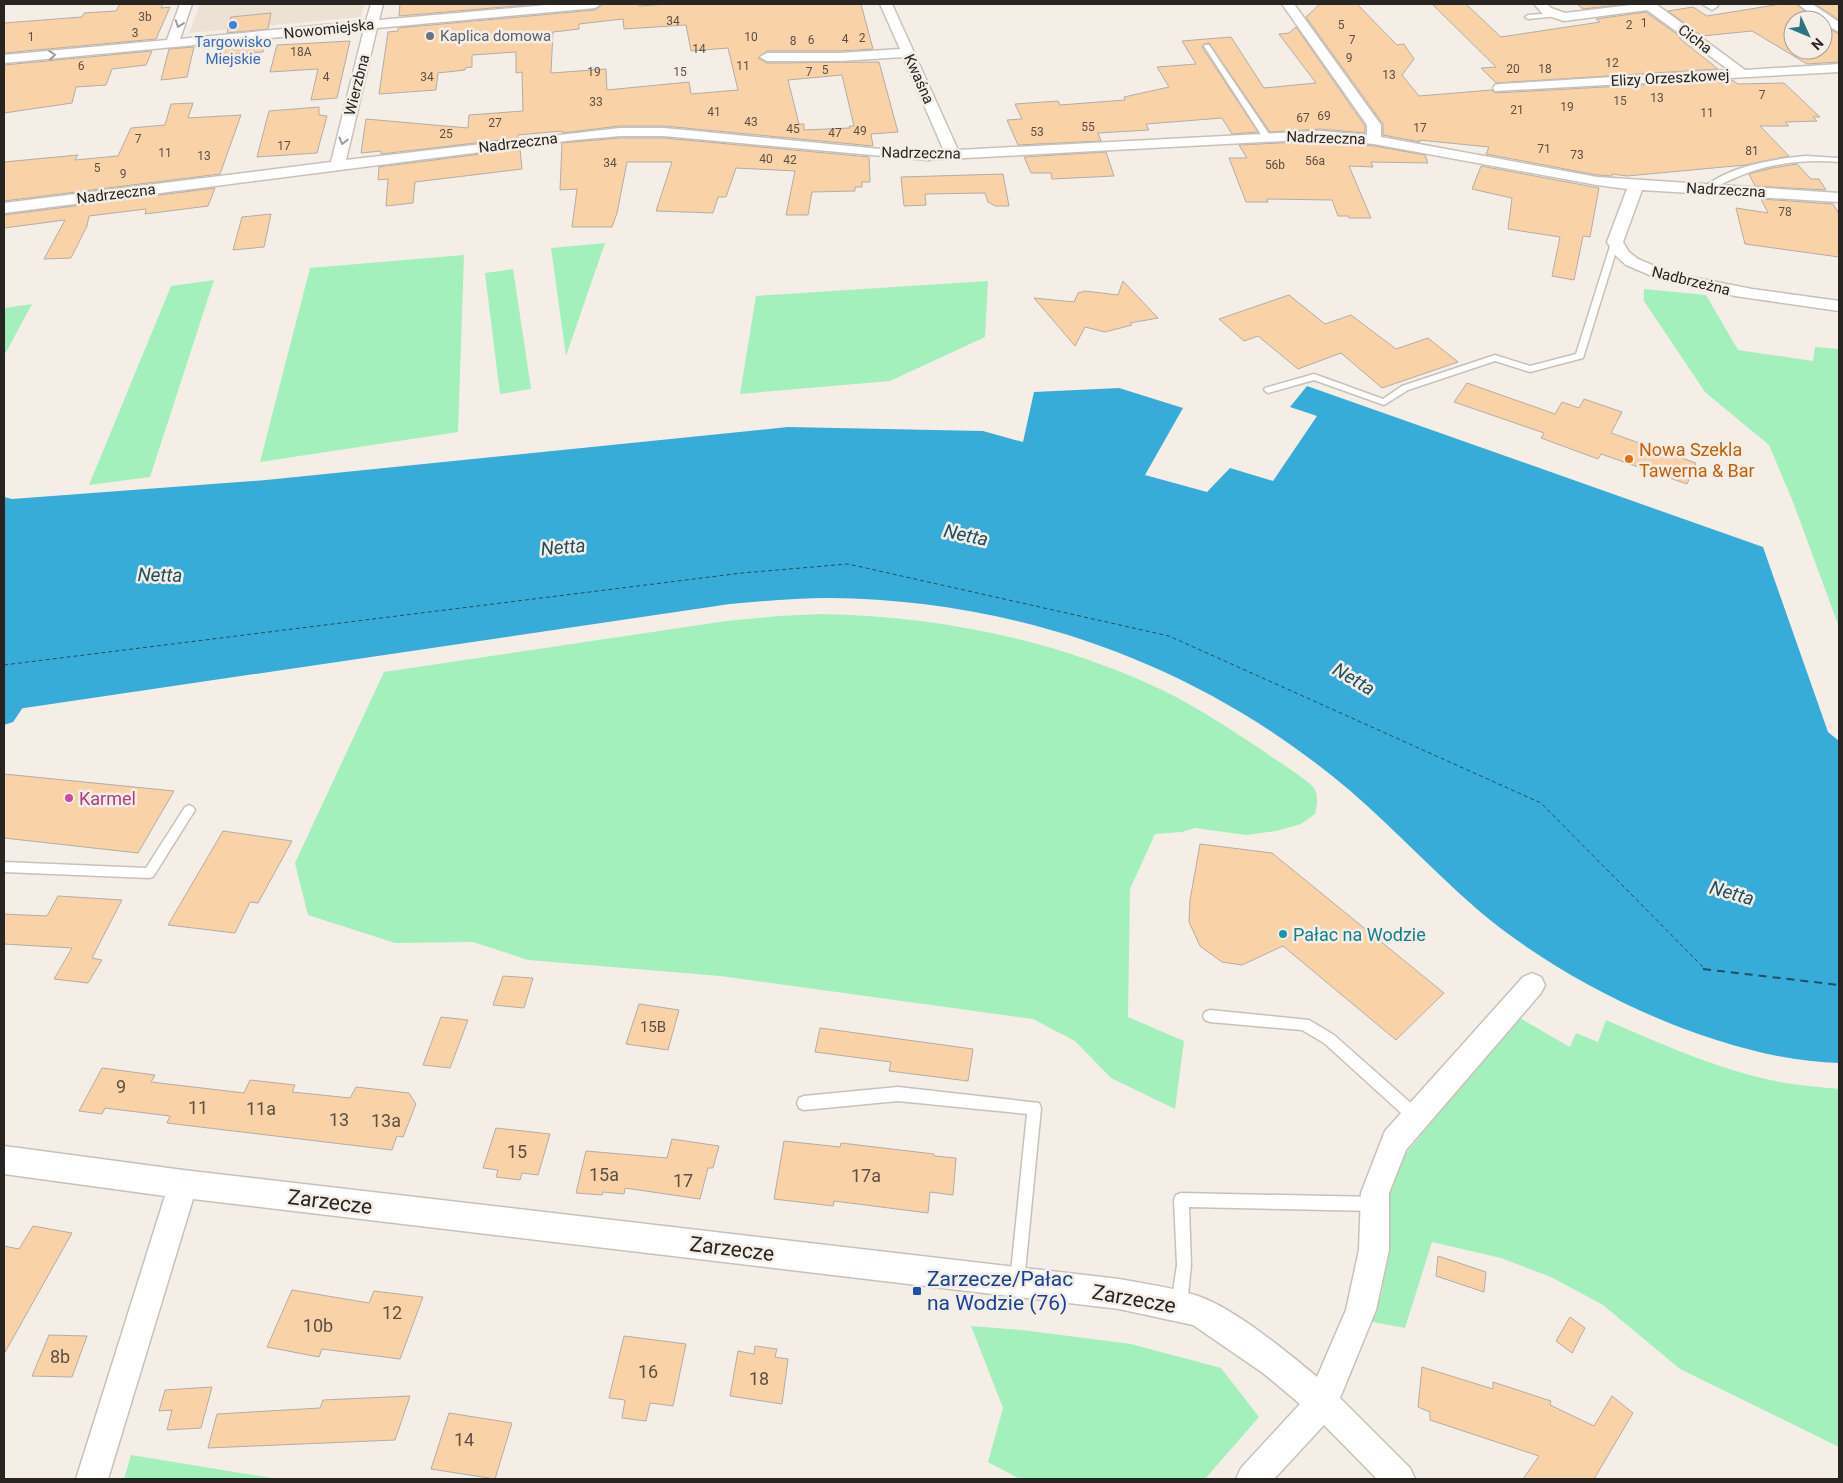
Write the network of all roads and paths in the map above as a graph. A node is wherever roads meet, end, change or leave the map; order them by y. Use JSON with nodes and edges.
{"nodes":[{"id":1,"x":186,"y":4,"type":"edge"},
{"id":2,"x":377,"y":4,"type":"edge"},
{"id":3,"x":595,"y":4,"type":"edge"},
{"id":4,"x":886,"y":4,"type":"edge"},
{"id":5,"x":1288,"y":4,"type":"edge"},
{"id":6,"x":1540,"y":4,"type":"edge"},
{"id":7,"x":1804,"y":4,"type":"edge"},
{"id":8,"x":1649,"y":5,"type":"edge"},
{"id":9,"x":1559,"y":16,"type":"junction"},
{"id":10,"x":1528,"y":17,"type":"dead end"},
{"id":11,"x":372,"y":26,"type":"junction"},
{"id":12,"x":1839,"y":28,"type":"edge"},
{"id":13,"x":172,"y":44,"type":"junction"},
{"id":14,"x":1207,"y":46,"type":"dead end"},
{"id":15,"x":907,"y":53,"type":"junction"},
{"id":16,"x":767,"y":57,"type":"dead end"},
{"id":17,"x":4,"y":60,"type":"edge"},
{"id":18,"x":1839,"y":68,"type":"edge"},
{"id":19,"x":1742,"y":74,"type":"junction"},
{"id":20,"x":1500,"y":88,"type":"dead end"},
{"id":21,"x":1267,"y":137,"type":"junction"},
{"id":22,"x":1374,"y":140,"type":"junction"},
{"id":23,"x":953,"y":154,"type":"junction"},
{"id":24,"x":1839,"y":160,"type":"edge"},
{"id":25,"x":337,"y":166,"type":"junction"},
{"id":26,"x":1636,"y":185,"type":"junction"},
{"id":27,"x":1706,"y":189,"type":"junction"},
{"id":28,"x":1839,"y":197,"type":"edge"},
{"id":29,"x":4,"y":208,"type":"edge"},
{"id":30,"x":1615,"y":242,"type":"junction"},
{"id":31,"x":1839,"y":306,"type":"edge"},
{"id":32,"x":1268,"y":390,"type":"dead end"},
{"id":33,"x":189,"y":810,"type":"dead end"},
{"id":34,"x":4,"y":868,"type":"edge"},
{"id":35,"x":1532,"y":985,"type":"dead end"},
{"id":36,"x":1210,"y":1016,"type":"dead end"},
{"id":37,"x":804,"y":1103,"type":"dead end"},
{"id":38,"x":1416,"y":1117,"type":"junction"},
{"id":39,"x":4,"y":1160,"type":"edge"},
{"id":40,"x":183,"y":1184,"type":"junction"},
{"id":41,"x":1375,"y":1204,"type":"junction"},
{"id":42,"x":1017,"y":1282,"type":"junction"},
{"id":43,"x":1178,"y":1307,"type":"junction"},
{"id":44,"x":1322,"y":1404,"type":"junction"},
{"id":45,"x":92,"y":1479,"type":"edge"},
{"id":46,"x":1252,"y":1479,"type":"edge"},
{"id":47,"x":1399,"y":1479,"type":"edge"}],
"edges":[{"from":1,"to":13,"type":"street","one_way":true},
{"from":2,"to":11,"type":"street","name":"Wierzbna"},
{"from":3,"to":11,"type":"street","name":"Nowomiejska"},
{"from":4,"to":15,"type":"street","name":"Kwaśna"},
{"from":5,"to":22,"type":"street"},
{"from":6,"to":9,"type":"street"},
{"from":7,"to":12,"type":"street"},
{"from":8,"to":9,"type":"street"},
{"from":8,"to":19,"type":"street","name":"Cicha"},
{"from":9,"to":10,"type":"lane"},
{"from":11,"to":13,"type":"street","name":"Nowomiejska"},
{"from":11,"to":25,"type":"street","name":"Wierzbna","one_way":true},
{"from":17,"to":13,"type":"street","name":"Nowomiejska","one_way":true},
{"from":14,"to":21,"type":"lane"},
{"from":15,"to":16,"type":"street"},
{"from":15,"to":23,"type":"street","name":"Kwaśna"},
{"from":18,"to":19,"type":"street","name":"Elizy Orzeszkowej"},
{"from":19,"to":20,"type":"street","name":"Elizy Orzeszkowej"},
{"from":21,"to":22,"type":"street","name":"Nadrzeczna"},
{"from":21,"to":23,"type":"street","name":"Nadrzeczna"},
{"from":22,"to":26,"type":"street","name":"Nadrzeczna"},
{"from":23,"to":25,"type":"street","name":"Nadrzeczna"},
{"from":24,"to":27,"type":"lane"},
{"from":25,"to":29,"type":"street","name":"Nadrzeczna"},
{"from":26,"to":27,"type":"street","name":"Nadrzeczna"},
{"from":26,"to":30,"type":"street"},
{"from":27,"to":28,"type":"street","name":"Nadrzeczna"},
{"from":30,"to":31,"type":"street","name":"Nadbrzeżna"},
{"from":30,"to":32,"type":"lane"},
{"from":33,"to":34,"type":"lane"},
{"from":35,"to":38,"type":"street"},
{"from":36,"to":38,"type":"lane"},
{"from":37,"to":42,"type":"lane"},
{"from":38,"to":41,"type":"street"},
{"from":39,"to":40,"type":"street","name":"Zarzecze"},
{"from":40,"to":42,"type":"street","name":"Zarzecze"},
{"from":40,"to":45,"type":"street"},
{"from":41,"to":43,"type":"lane"},
{"from":41,"to":44,"type":"street"},
{"from":42,"to":43,"type":"street","name":"Zarzecze"},
{"from":43,"to":44,"type":"street","name":"Zarzecze"},
{"from":44,"to":46,"type":"street"},
{"from":44,"to":47,"type":"street","name":"Zarzecze"}]}
